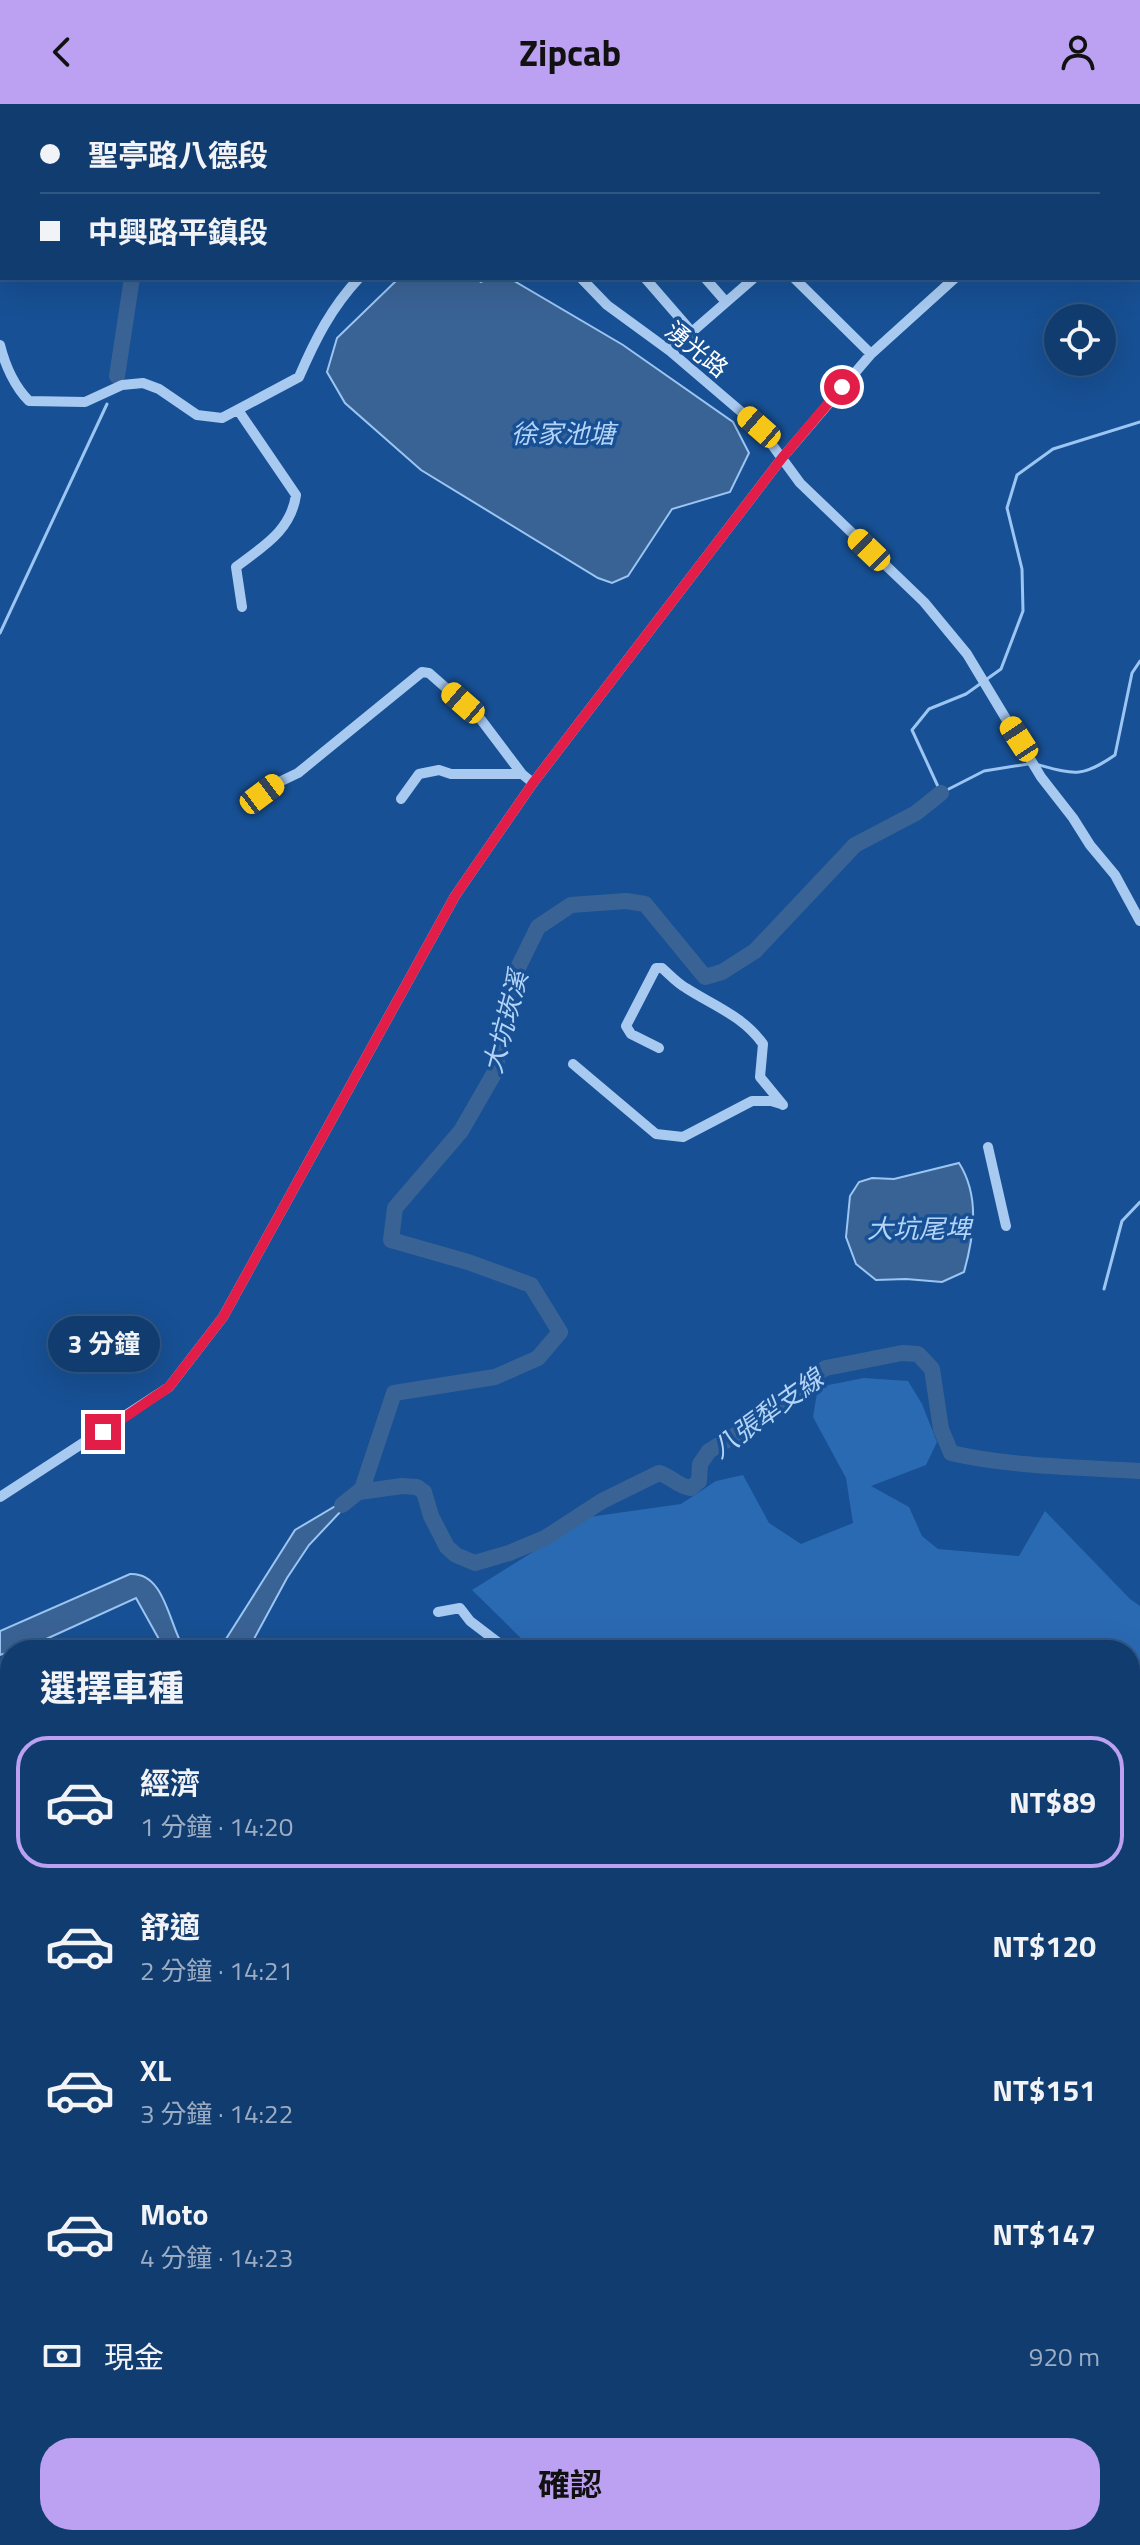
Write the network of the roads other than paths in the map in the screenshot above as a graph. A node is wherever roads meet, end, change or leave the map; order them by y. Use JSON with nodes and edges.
{"nodes":[{"id":1,"x":357,"y":280,"type":"edge"},
{"id":2,"x":583,"y":280,"type":"edge"},
{"id":3,"x":647,"y":280,"type":"edge"},
{"id":4,"x":707,"y":280,"type":"edge"},
{"id":5,"x":752,"y":280,"type":"edge"},
{"id":6,"x":796,"y":280,"type":"edge"},
{"id":7,"x":953,"y":280,"type":"edge"},
{"id":8,"x":726,"y":302,"type":"junction"},
{"id":9,"x":691,"y":331,"type":"junction"},
{"id":10,"x":0,"y":345,"type":"edge"},
{"id":11,"x":670,"y":351,"type":"junction"},
{"id":12,"x":871,"y":354,"type":"junction"},
{"id":13,"x":238,"y":410,"type":"junction"},
{"id":14,"x":782,"y":458,"type":"junction"},
{"id":15,"x":242,"y":607,"type":"dead end"},
{"id":16,"x":522,"y":774,"type":"junction"},
{"id":17,"x":533,"y":783,"type":"junction"},
{"id":18,"x":401,"y":799,"type":"dead end"},
{"id":19,"x":248,"y":804,"type":"dead end"},
{"id":20,"x":1140,"y":921,"type":"edge"},
{"id":21,"x":659,"y":1048,"type":"dead end"},
{"id":22,"x":573,"y":1064,"type":"dead end"},
{"id":23,"x":988,"y":1147,"type":"dead end"},
{"id":24,"x":1006,"y":1226,"type":"dead end"},
{"id":25,"x":0,"y":1497,"type":"edge"},
{"id":26,"x":438,"y":1612,"type":"dead end"},
{"id":27,"x":495,"y":1640,"type":"edge"}],
"edges":[{"from":1,"to":13,"type":"street"},
{"from":2,"to":11,"type":"street","name":"湧光路"},
{"from":3,"to":9,"type":"street"},
{"from":4,"to":8,"type":"street"},
{"from":5,"to":8,"type":"street"},
{"from":6,"to":12,"type":"street"},
{"from":7,"to":12,"type":"street"},
{"from":8,"to":9,"type":"street"},
{"from":9,"to":11,"type":"street"},
{"from":10,"to":13,"type":"street"},
{"from":11,"to":14,"type":"street","name":"湧光路"},
{"from":12,"to":14,"type":"street"},
{"from":13,"to":15,"type":"street"},
{"from":14,"to":17,"type":"street"},
{"from":14,"to":20,"type":"street","name":"湧光路"},
{"from":16,"to":17,"type":"street"},
{"from":16,"to":18,"type":"street"},
{"from":16,"to":19,"type":"street"},
{"from":17,"to":25,"type":"street"},
{"from":21,"to":22,"type":"street"},
{"from":23,"to":24,"type":"street"},
{"from":26,"to":27,"type":"street"}]}
